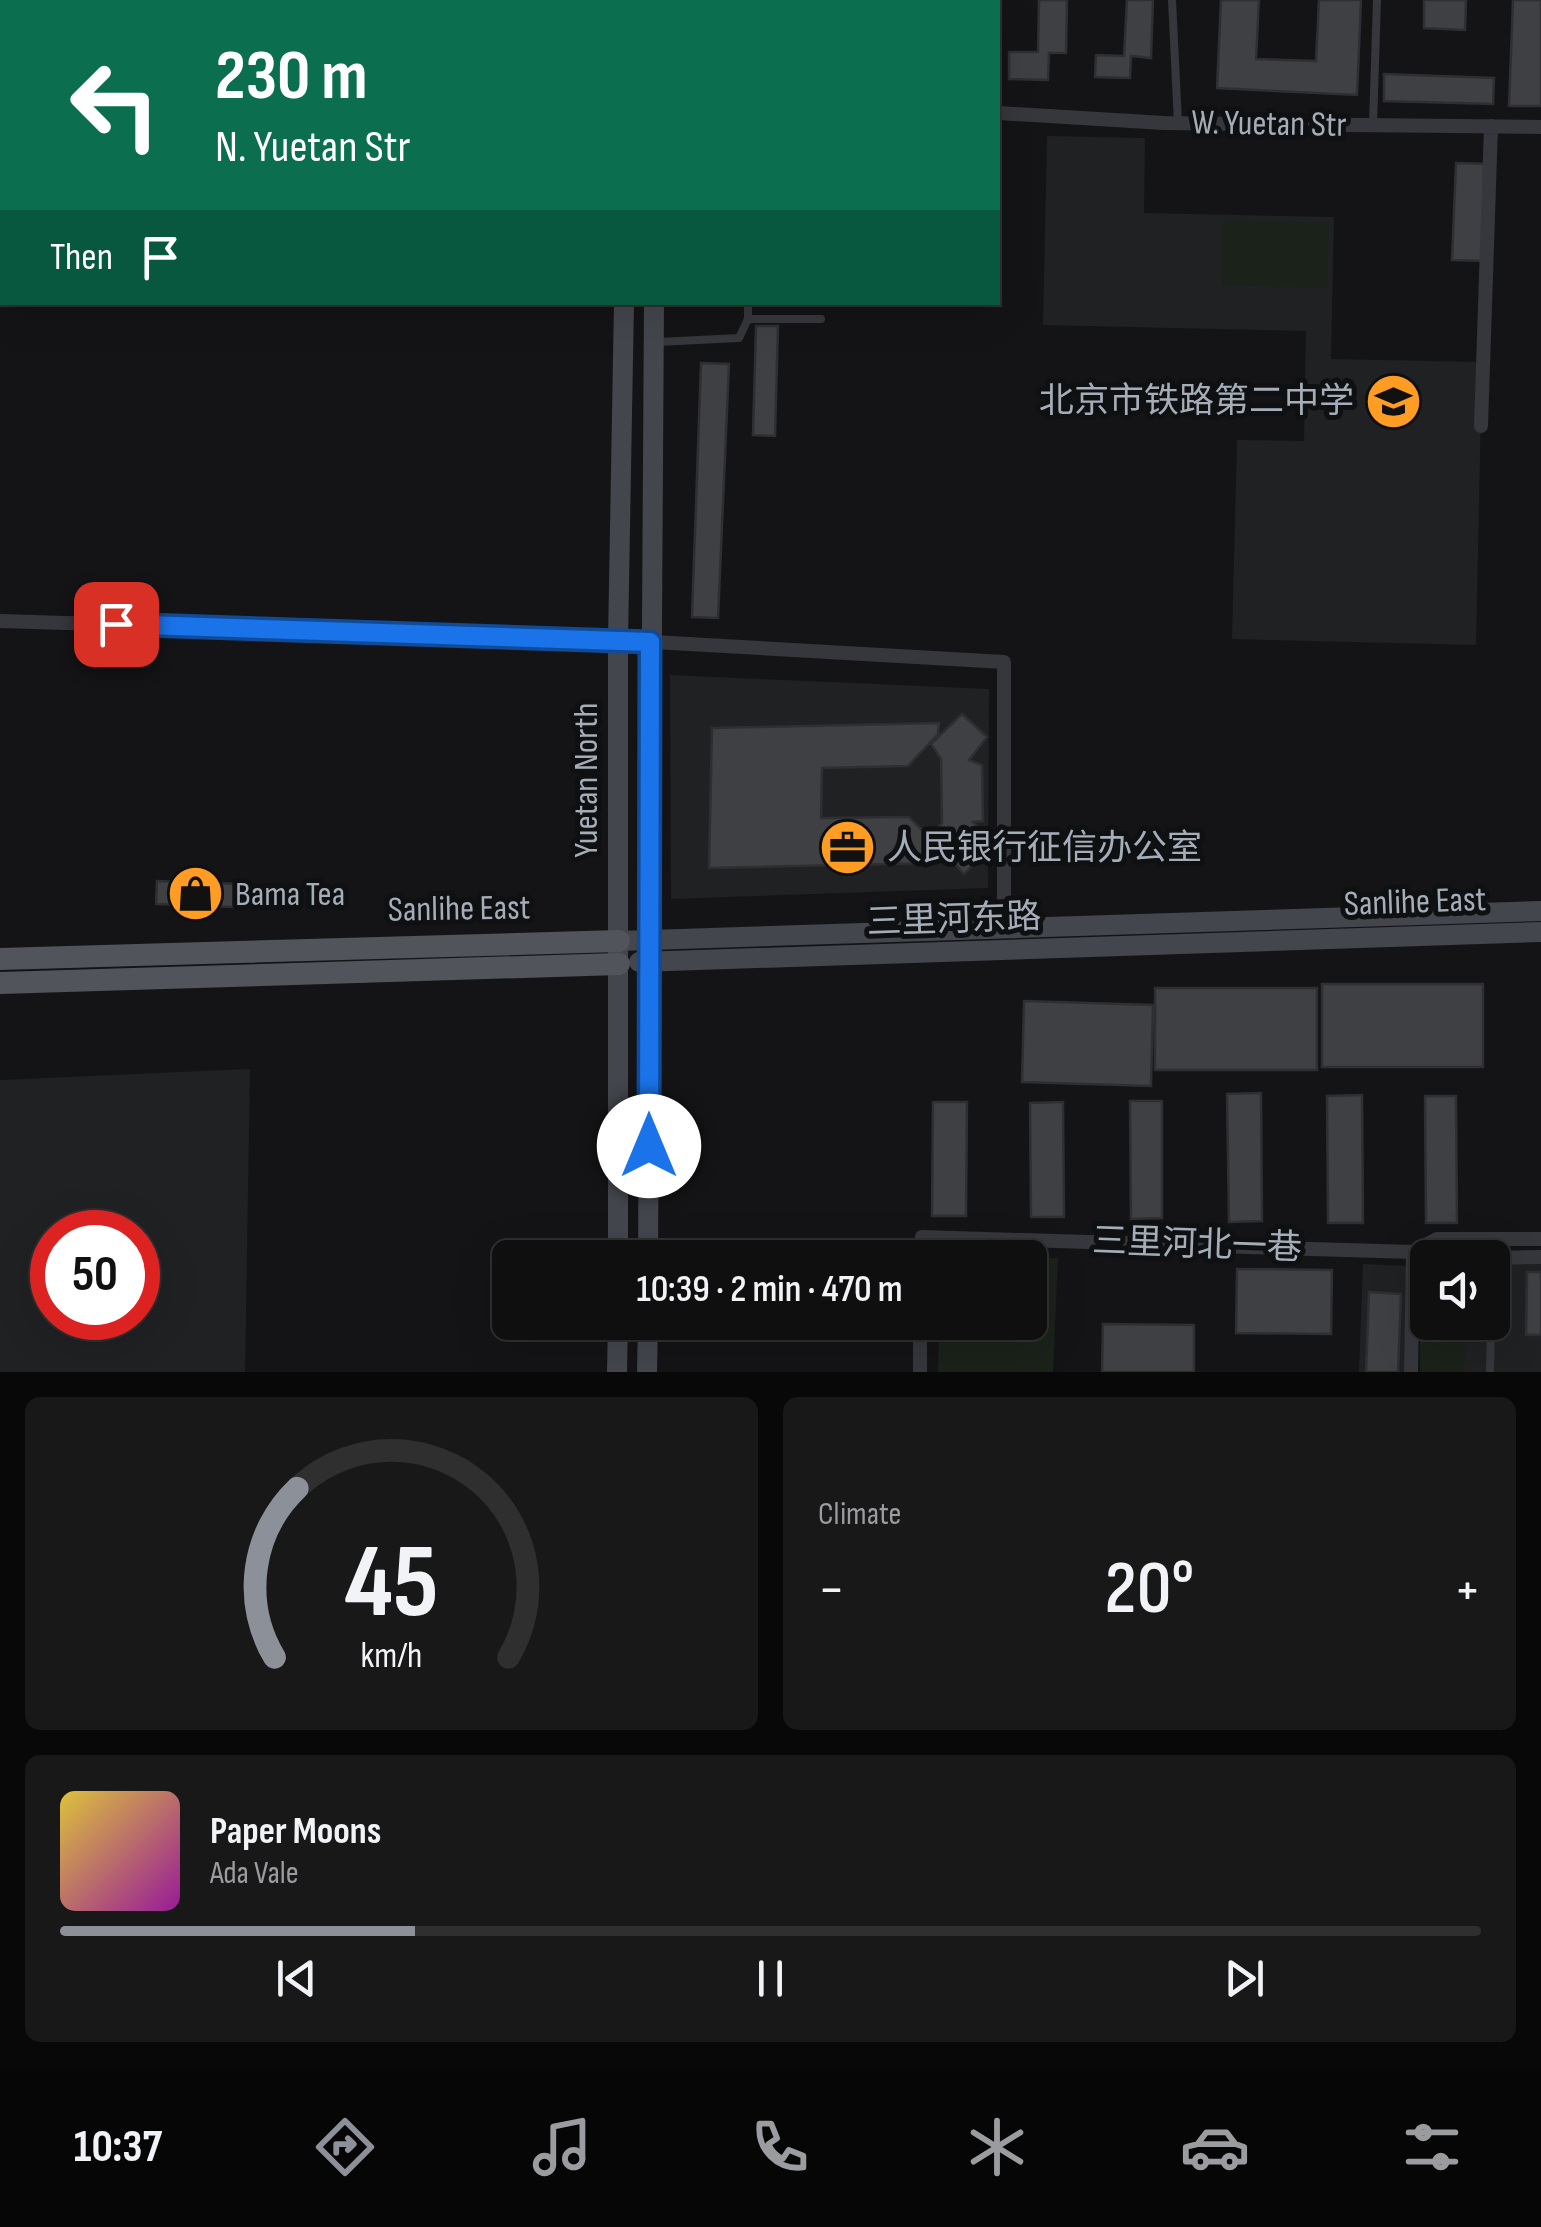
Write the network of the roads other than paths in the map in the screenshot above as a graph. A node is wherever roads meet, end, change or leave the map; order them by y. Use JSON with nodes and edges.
{"nodes":[{"id":1,"x":1172,"y":0,"type":"edge"},
{"id":2,"x":1377,"y":0,"type":"edge"},
{"id":3,"x":1000,"y":113,"type":"edge"},
{"id":4,"x":1178,"y":123,"type":"junction"},
{"id":5,"x":1373,"y":125,"type":"junction"},
{"id":6,"x":1490,"y":126,"type":"junction"},
{"id":7,"x":1541,"y":126,"type":"edge"},
{"id":8,"x":624,"y":305,"type":"edge"},
{"id":9,"x":654,"y":305,"type":"edge"},
{"id":10,"x":748,"y":305,"type":"edge"},
{"id":11,"x":821,"y":318,"type":"dead end"},
{"id":12,"x":748,"y":319,"type":"junction"},
{"id":13,"x":653,"y":343,"type":"junction"},
{"id":14,"x":1481,"y":426,"type":"dead end"},
{"id":15,"x":0,"y":620,"type":"edge"},
{"id":16,"x":618,"y":640,"type":"junction"},
{"id":17,"x":650,"y":642,"type":"junction"},
{"id":18,"x":1541,"y":911,"type":"edge"},
{"id":19,"x":1004,"y":927,"type":"junction"},
{"id":20,"x":1541,"y":932,"type":"edge"},
{"id":21,"x":650,"y":951,"type":"junction"},
{"id":22,"x":619,"y":952,"type":"junction"},
{"id":23,"x":0,"y":959,"type":"edge"},
{"id":24,"x":0,"y":983,"type":"edge"},
{"id":25,"x":1541,"y":1239,"type":"edge"},
{"id":26,"x":618,"y":1240,"type":"edge"},
{"id":27,"x":648,"y":1240,"type":"edge"},
{"id":28,"x":922,"y":1240,"type":"edge"},
{"id":29,"x":1020,"y":1240,"type":"edge"},
{"id":30,"x":1434,"y":1240,"type":"edge"},
{"id":31,"x":1047,"y":1241,"type":"edge"},
{"id":32,"x":1410,"y":1252,"type":"edge"},
{"id":33,"x":1541,"y":1257,"type":"edge"},
{"id":34,"x":1510,"y":1258,"type":"edge"},
{"id":35,"x":618,"y":1340,"type":"edge"},
{"id":36,"x":648,"y":1340,"type":"edge"},
{"id":37,"x":920,"y":1340,"type":"edge"},
{"id":38,"x":1412,"y":1340,"type":"edge"},
{"id":39,"x":1491,"y":1340,"type":"edge"},
{"id":40,"x":618,"y":1372,"type":"edge"},
{"id":41,"x":647,"y":1372,"type":"edge"},
{"id":42,"x":920,"y":1372,"type":"edge"},
{"id":43,"x":1411,"y":1372,"type":"edge"},
{"id":44,"x":1490,"y":1372,"type":"edge"}],
"edges":[{"from":1,"to":4,"type":"lane"},
{"from":2,"to":5,"type":"lane"},
{"from":3,"to":4,"type":"street","name":"W. Yuetan Str"},
{"from":4,"to":5,"type":"street","name":"W. Yuetan Str"},
{"from":5,"to":6,"type":"street","name":"W. Yuetan Str"},
{"from":6,"to":7,"type":"street","name":"W. Yuetan Str"},
{"from":6,"to":14,"type":"street"},
{"from":8,"to":16,"type":"main road","name":"Yuetan North"},
{"from":9,"to":13,"type":"main road","name":"Yuetan North"},
{"from":10,"to":12,"type":"lane"},
{"from":11,"to":12,"type":"lane"},
{"from":12,"to":13,"type":"lane"},
{"from":13,"to":17,"type":"main road","name":"Yuetan North"},
{"from":15,"to":16,"type":"street"},
{"from":16,"to":17,"type":"street"},
{"from":16,"to":22,"type":"main road","name":"Yuetan North"},
{"from":17,"to":19,"type":"street"},
{"from":17,"to":21,"type":"main road","name":"Yuetan North"},
{"from":18,"to":19,"type":"main road","name":"三里河东路"},
{"from":19,"to":21,"type":"main road","name":"三里河东路"},
{"from":20,"to":21,"type":"main road","name":"Sanlihe East"},
{"from":21,"to":22,"type":"main road","name":"三里河东路"},
{"from":21,"to":27,"type":"main road","name":"Yuetan North"},
{"from":22,"to":23,"type":"main road","name":"Sanlihe East"},
{"from":22,"to":24,"type":"main road"},
{"from":22,"to":26,"type":"main road","name":"Yuetan North"},
{"from":25,"to":30,"type":"street","name":"三里河北一巷"},
{"from":28,"to":29,"type":"street","name":"三里河北一巷"},
{"from":31,"to":32,"type":"street","name":"三里河北一巷"},
{"from":33,"to":34,"type":"street"},
{"from":35,"to":40,"type":"main road"},
{"from":36,"to":41,"type":"main road"},
{"from":37,"to":42,"type":"street"},
{"from":38,"to":43,"type":"street"},
{"from":39,"to":44,"type":"lane"}]}
